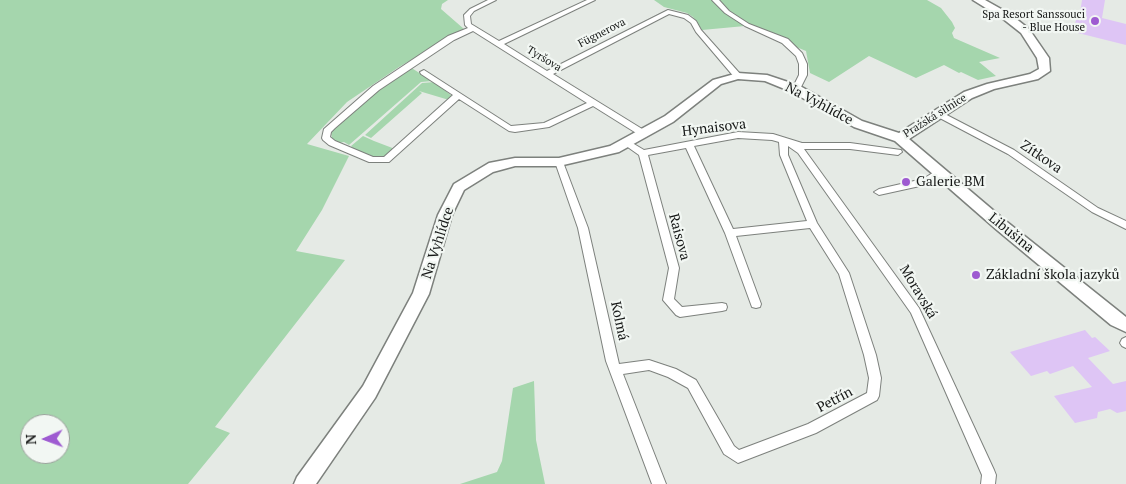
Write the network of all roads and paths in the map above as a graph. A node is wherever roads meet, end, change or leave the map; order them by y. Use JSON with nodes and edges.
{"nodes":[{"id":1,"x":494,"y":0,"type":"edge"},
{"id":2,"x":592,"y":0,"type":"edge"},
{"id":3,"x":714,"y":0,"type":"edge"},
{"id":4,"x":978,"y":0,"type":"edge"},
{"id":5,"x":474,"y":28,"type":"junction"},
{"id":6,"x":498,"y":44,"type":"junction"},
{"id":7,"x":424,"y":72,"type":"dead end"},
{"id":8,"x":547,"y":74,"type":"junction"},
{"id":9,"x":738,"y":76,"type":"junction"},
{"id":10,"x":796,"y":90,"type":"junction"},
{"id":11,"x":458,"y":95,"type":"junction"},
{"id":12,"x":593,"y":102,"type":"junction"},
{"id":13,"x":939,"y":114,"type":"junction"},
{"id":14,"x":644,"y":134,"type":"junction"},
{"id":15,"x":783,"y":139,"type":"junction"},
{"id":16,"x":626,"y":143,"type":"junction"},
{"id":17,"x":689,"y":144,"type":"junction"},
{"id":18,"x":899,"y":145,"type":"junction"},
{"id":19,"x":643,"y":153,"type":"junction"},
{"id":20,"x":559,"y":162,"type":"junction"},
{"id":21,"x":939,"y":172,"type":"junction"},
{"id":22,"x":879,"y":192,"type":"dead end"},
{"id":23,"x":814,"y":224,"type":"junction"},
{"id":24,"x":1126,"y":226,"type":"edge"},
{"id":25,"x":730,"y":233,"type":"junction"},
{"id":26,"x":756,"y":304,"type":"dead end"},
{"id":27,"x":722,"y":307,"type":"dead end"},
{"id":28,"x":1126,"y":325,"type":"edge"},
{"id":29,"x":615,"y":370,"type":"junction"},
{"id":30,"x":304,"y":484,"type":"edge"},
{"id":31,"x":659,"y":484,"type":"edge"},
{"id":32,"x":988,"y":484,"type":"edge"}],
"edges":[{"from":1,"to":5,"type":"street"},
{"from":2,"to":6,"type":"street"},
{"from":3,"to":10,"type":"street"},
{"from":4,"to":13,"type":"street","name":"Pražská silnice"},
{"from":5,"to":6,"type":"street","name":"Tyršova"},
{"from":5,"to":11,"type":"street"},
{"from":6,"to":8,"type":"street","name":"Tyršova"},
{"from":7,"to":11,"type":"street"},
{"from":8,"to":9,"type":"street","name":"Fügnerova"},
{"from":8,"to":12,"type":"street","name":"Tyršova"},
{"from":9,"to":10,"type":"street","name":"Na Vyhlídce"},
{"from":9,"to":14,"type":"street","name":"Na Vyhlídce"},
{"from":10,"to":18,"type":"street","name":"Na Vyhlídce"},
{"from":11,"to":12,"type":"street"},
{"from":12,"to":14,"type":"street","name":"Tyršova"},
{"from":13,"to":18,"type":"street","name":"Pražská silnice"},
{"from":13,"to":24,"type":"street","name":"Zítkova"},
{"from":14,"to":16,"type":"street","name":"Na Vyhlídce"},
{"from":15,"to":17,"type":"street","name":"Hynaisova"},
{"from":15,"to":18,"type":"street","name":"Hynaisova"},
{"from":15,"to":23,"type":"street","name":"Petřín"},
{"from":15,"to":32,"type":"street","name":"Moravská"},
{"from":16,"to":19,"type":"street"},
{"from":16,"to":20,"type":"street","name":"Na Vyhlídce"},
{"from":17,"to":19,"type":"street","name":"Hynaisova"},
{"from":17,"to":25,"type":"street"},
{"from":18,"to":21,"type":"street","name":"Libušina"},
{"from":19,"to":27,"type":"street","name":"Raisova"},
{"from":20,"to":29,"type":"street","name":"Kolmá"},
{"from":20,"to":30,"type":"street","name":"Na Vyhlídce"},
{"from":21,"to":22,"type":"street"},
{"from":21,"to":28,"type":"street","name":"Libušina"},
{"from":23,"to":25,"type":"street"},
{"from":23,"to":29,"type":"street","name":"Petřín"},
{"from":25,"to":26,"type":"street"},
{"from":29,"to":31,"type":"street","name":"Kolmá"}]}
